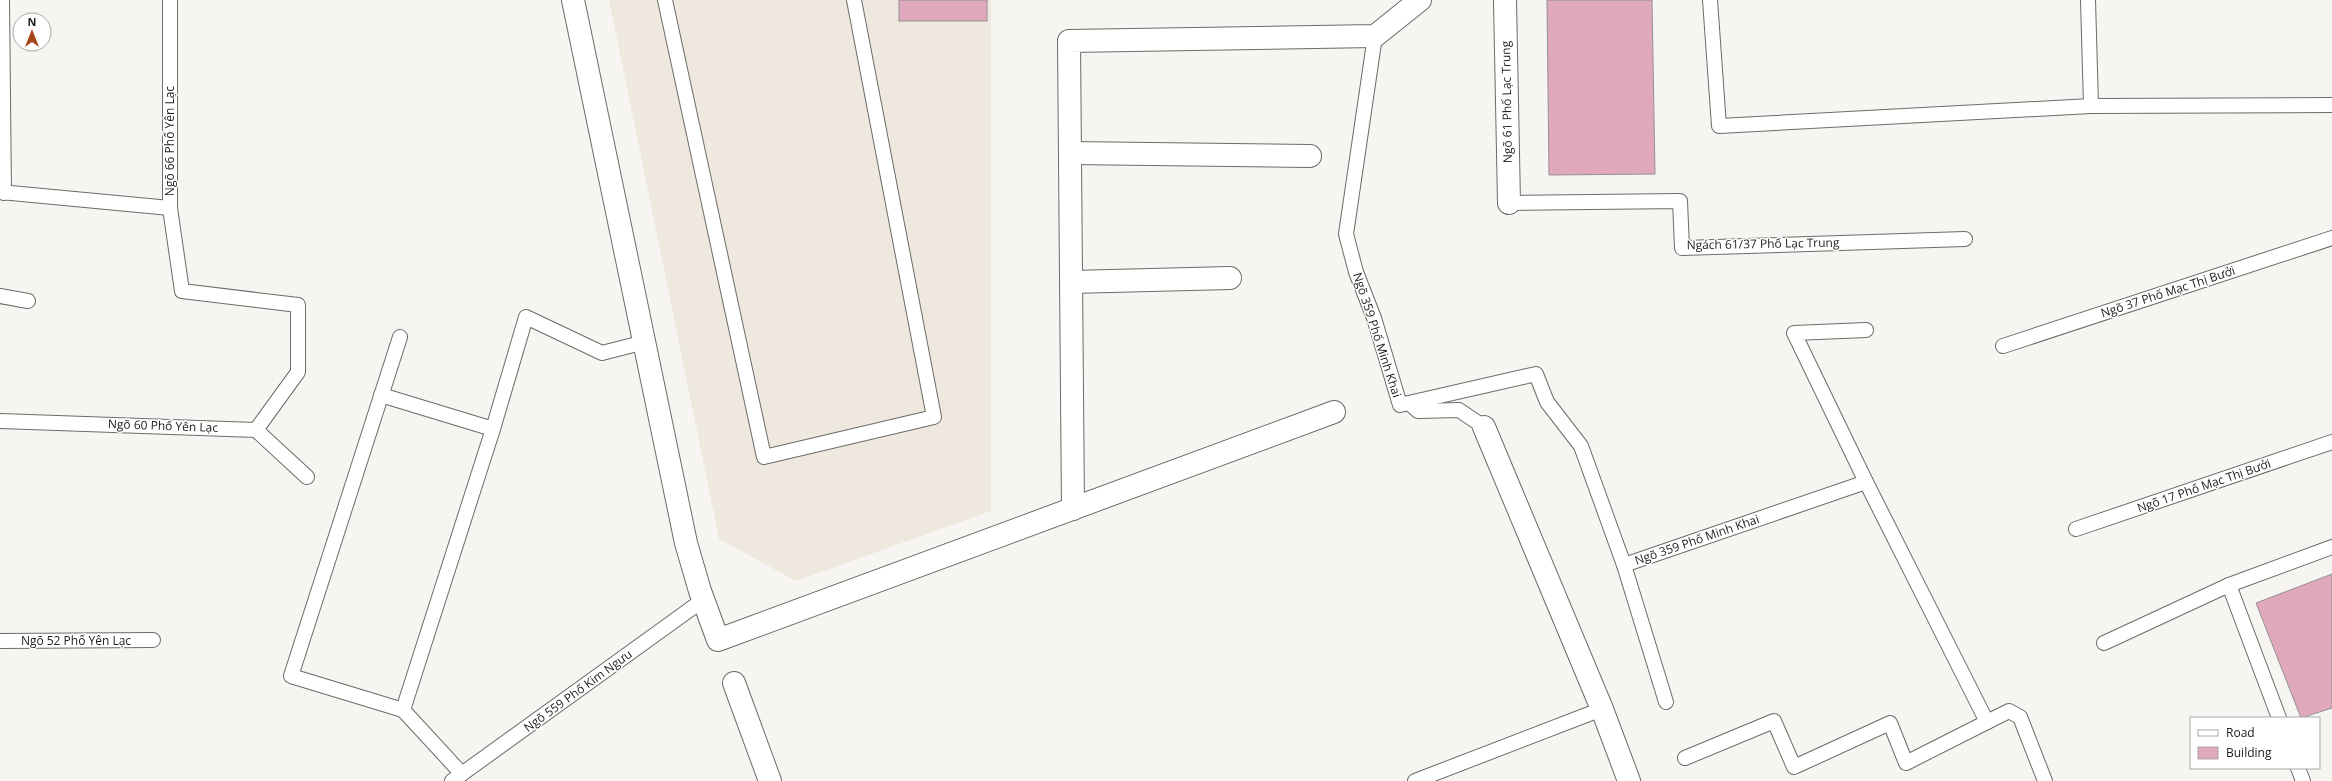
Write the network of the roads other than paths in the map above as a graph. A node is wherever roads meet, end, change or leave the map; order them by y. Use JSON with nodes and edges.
{"nodes":[{"id":1,"x":2,"y":0,"type":"edge"},
{"id":2,"x":170,"y":0,"type":"edge"},
{"id":3,"x":573,"y":0,"type":"edge"},
{"id":4,"x":665,"y":0,"type":"edge"},
{"id":5,"x":854,"y":0,"type":"edge"},
{"id":6,"x":1420,"y":0,"type":"edge"},
{"id":7,"x":1505,"y":0,"type":"edge"},
{"id":8,"x":1710,"y":0,"type":"edge"},
{"id":9,"x":2088,"y":0,"type":"edge"},
{"id":10,"x":1375,"y":36,"type":"junction"},
{"id":11,"x":2091,"y":106,"type":"junction"},
{"id":12,"x":2332,"y":106,"type":"edge"},
{"id":13,"x":1070,"y":153,"type":"junction"},
{"id":14,"x":1310,"y":156,"type":"dead end"},
{"id":15,"x":2,"y":192,"type":"edge"},
{"id":16,"x":1508,"y":203,"type":"joint"},
{"id":17,"x":170,"y":208,"type":"junction"},
{"id":18,"x":2332,"y":238,"type":"edge"},
{"id":19,"x":1965,"y":239,"type":"dead end"},
{"id":20,"x":1230,"y":278,"type":"dead end"},
{"id":21,"x":1071,"y":282,"type":"junction"},
{"id":22,"x":0,"y":296,"type":"edge"},
{"id":23,"x":28,"y":301,"type":"dead end"},
{"id":24,"x":1866,"y":330,"type":"dead end"},
{"id":25,"x":400,"y":337,"type":"dead end"},
{"id":26,"x":645,"y":342,"type":"junction"},
{"id":27,"x":2003,"y":346,"type":"dead end"},
{"id":28,"x":381,"y":395,"type":"junction"},
{"id":29,"x":1409,"y":403,"type":"junction"},
{"id":30,"x":1334,"y":412,"type":"dead end"},
{"id":31,"x":0,"y":421,"type":"edge"},
{"id":32,"x":1484,"y":427,"type":"joint"},
{"id":33,"x":493,"y":429,"type":"junction"},
{"id":34,"x":256,"y":430,"type":"junction"},
{"id":35,"x":2332,"y":442,"type":"edge"},
{"id":36,"x":307,"y":477,"type":"dead end"},
{"id":37,"x":1866,"y":482,"type":"junction"},
{"id":38,"x":1073,"y":509,"type":"junction"},
{"id":39,"x":2076,"y":529,"type":"dead end"},
{"id":40,"x":2332,"y":547,"type":"edge"},
{"id":41,"x":1624,"y":565,"type":"junction"},
{"id":42,"x":2229,"y":585,"type":"junction"},
{"id":43,"x":703,"y":600,"type":"junction"},
{"id":44,"x":153,"y":640,"type":"dead end"},
{"id":45,"x":0,"y":641,"type":"edge"},
{"id":46,"x":2104,"y":643,"type":"dead end"},
{"id":47,"x":734,"y":684,"type":"dead end"},
{"id":48,"x":1666,"y":702,"type":"dead end"},
{"id":49,"x":1602,"y":709,"type":"junction"},
{"id":50,"x":403,"y":710,"type":"junction"},
{"id":51,"x":2279,"y":717,"type":"edge"},
{"id":52,"x":1987,"y":722,"type":"junction"},
{"id":53,"x":1685,"y":758,"type":"dead end"},
{"id":54,"x":2298,"y":769,"type":"edge"},
{"id":55,"x":457,"y":778,"type":"edge"},
{"id":56,"x":770,"y":781,"type":"edge"},
{"id":57,"x":1416,"y":781,"type":"edge"},
{"id":58,"x":1629,"y":781,"type":"edge"},
{"id":59,"x":2045,"y":781,"type":"edge"},
{"id":60,"x":2303,"y":781,"type":"edge"}],
"edges":[{"from":1,"to":15,"type":"lane"},
{"from":2,"to":17,"type":"lane","name":"Ngõ 66 Phố Yên Lạc"},
{"from":3,"to":26,"type":"street"},
{"from":4,"to":5,"type":"lane"},
{"from":6,"to":10,"type":"street"},
{"from":7,"to":16,"type":"street","name":"Ngõ 61 Phố Lạc Trung"},
{"from":8,"to":11,"type":"lane"},
{"from":9,"to":11,"type":"lane"},
{"from":10,"to":13,"type":"street"},
{"from":10,"to":29,"type":"lane","name":"Ngõ 359 Phố Minh Khai"},
{"from":11,"to":12,"type":"lane"},
{"from":13,"to":14,"type":"street"},
{"from":13,"to":21,"type":"street"},
{"from":15,"to":17,"type":"lane","name":"Ngõ 66 Phố Yên Lạc"},
{"from":16,"to":19,"type":"lane","name":"Ngách 61/37 Phố Lạc Trung"},
{"from":17,"to":34,"type":"lane"},
{"from":18,"to":27,"type":"lane","name":"Ngõ 37 Phố Mạc Thị Bưởi"},
{"from":20,"to":21,"type":"street"},
{"from":21,"to":38,"type":"street"},
{"from":22,"to":23,"type":"lane"},
{"from":24,"to":37,"type":"lane"},
{"from":25,"to":28,"type":"lane"},
{"from":26,"to":33,"type":"lane"},
{"from":26,"to":43,"type":"street"},
{"from":28,"to":33,"type":"lane"},
{"from":28,"to":50,"type":"lane"},
{"from":29,"to":32,"type":"lane"},
{"from":29,"to":41,"type":"lane","name":"Ngõ 359 Phố Minh Khai"},
{"from":30,"to":38,"type":"street"},
{"from":31,"to":34,"type":"lane","name":"Ngõ 60 Phố Yên Lạc"},
{"from":32,"to":49,"type":"street"},
{"from":33,"to":50,"type":"lane"},
{"from":34,"to":36,"type":"lane"},
{"from":35,"to":39,"type":"lane","name":"Ngõ 17 Phố Mạc Thị Bưởi"},
{"from":37,"to":41,"type":"lane","name":"Ngõ 359 Phố Minh Khai"},
{"from":37,"to":52,"type":"lane"},
{"from":38,"to":43,"type":"street"},
{"from":40,"to":42,"type":"lane"},
{"from":41,"to":48,"type":"lane"},
{"from":42,"to":46,"type":"lane"},
{"from":42,"to":51,"type":"lane"},
{"from":43,"to":55,"type":"lane","name":"Ngõ 559 Phố Kim Ngưu"},
{"from":44,"to":45,"type":"lane","name":"Ngõ 52 Phố Yên Lạc"},
{"from":47,"to":56,"type":"street"},
{"from":49,"to":57,"type":"lane"},
{"from":49,"to":58,"type":"street"},
{"from":50,"to":55,"type":"lane"},
{"from":52,"to":53,"type":"lane"},
{"from":52,"to":59,"type":"lane"},
{"from":54,"to":60,"type":"lane"}]}
